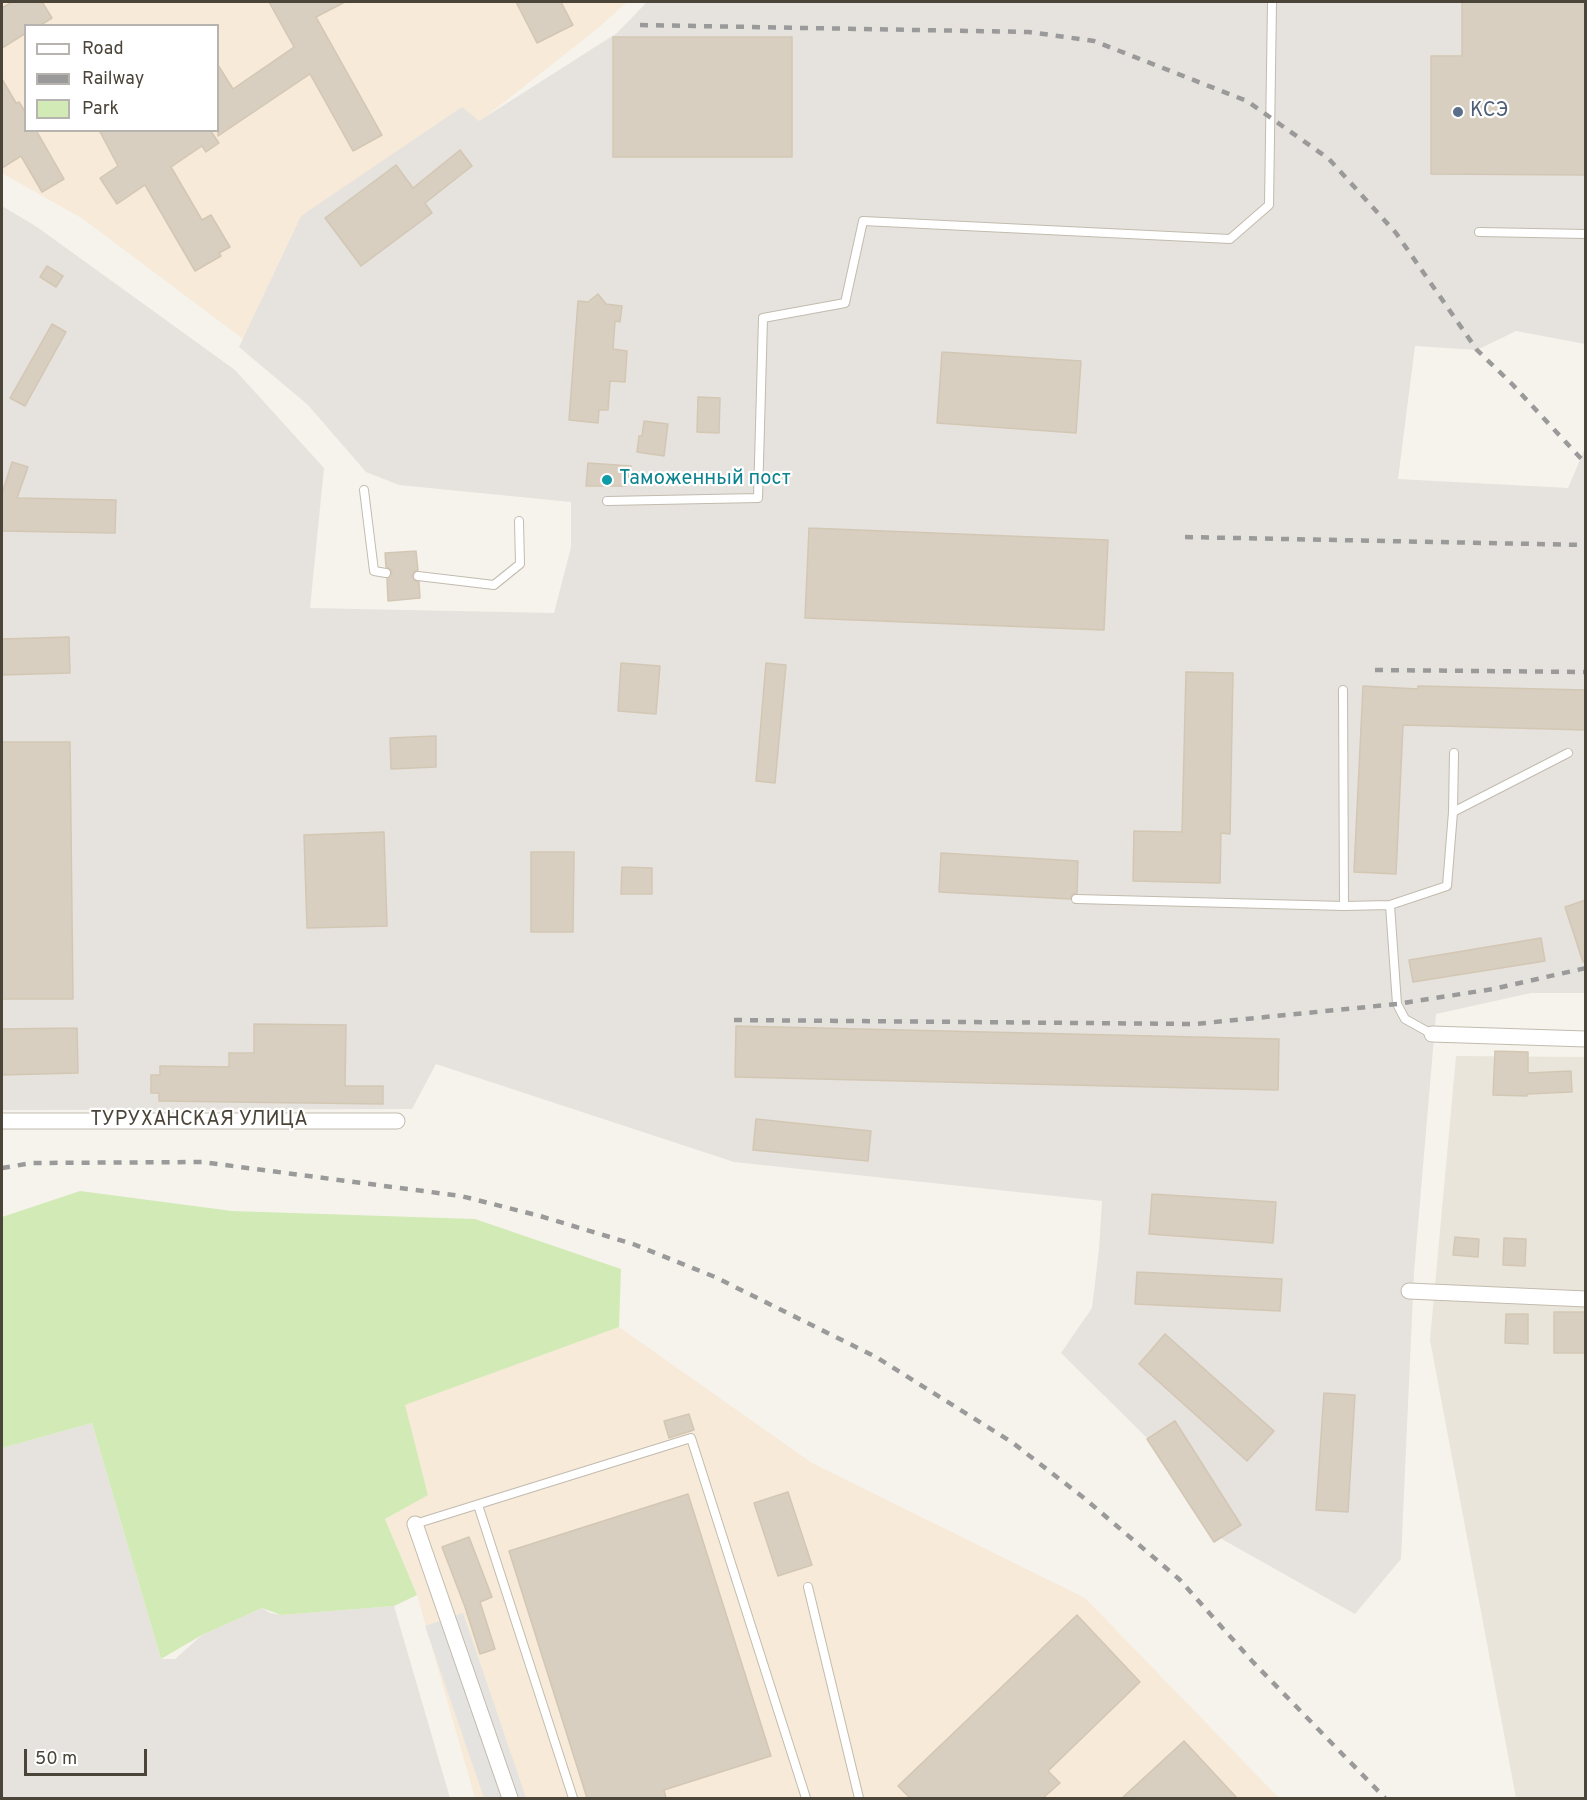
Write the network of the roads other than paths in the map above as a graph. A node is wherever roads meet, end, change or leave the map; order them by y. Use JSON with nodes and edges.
{"nodes":[{"id":1,"x":1272,"y":2,"type":"edge"},
{"id":2,"x":1479,"y":232,"type":"dead end"},
{"id":3,"x":1586,"y":234,"type":"edge"},
{"id":4,"x":364,"y":490,"type":"dead end"},
{"id":5,"x":607,"y":501,"type":"dead end"},
{"id":6,"x":519,"y":521,"type":"dead end"},
{"id":7,"x":386,"y":573,"type":"dead end"},
{"id":8,"x":418,"y":576,"type":"dead end"},
{"id":9,"x":1343,"y":690,"type":"dead end"},
{"id":10,"x":1454,"y":753,"type":"dead end"},
{"id":11,"x":1568,"y":753,"type":"dead end"},
{"id":12,"x":1453,"y":812,"type":"junction"},
{"id":13,"x":1077,"y":899,"type":"dead end"},
{"id":14,"x":1390,"y":905,"type":"junction"},
{"id":15,"x":1344,"y":906,"type":"junction"},
{"id":16,"x":1432,"y":1034,"type":"joint"},
{"id":17,"x":1586,"y":1039,"type":"edge"},
{"id":18,"x":2,"y":1121,"type":"edge"},
{"id":19,"x":397,"y":1121,"type":"dead end"},
{"id":20,"x":1409,"y":1291,"type":"dead end"},
{"id":21,"x":1586,"y":1299,"type":"edge"},
{"id":22,"x":478,"y":1504,"type":"junction"},
{"id":23,"x":415,"y":1524,"type":"joint"},
{"id":24,"x":808,"y":1587,"type":"dead end"},
{"id":25,"x":510,"y":1798,"type":"edge"},
{"id":26,"x":573,"y":1798,"type":"edge"},
{"id":27,"x":806,"y":1798,"type":"edge"},
{"id":28,"x":859,"y":1798,"type":"edge"}],
"edges":[{"from":1,"to":5,"type":"lane"},
{"from":2,"to":3,"type":"lane"},
{"from":4,"to":7,"type":"lane"},
{"from":6,"to":8,"type":"lane"},
{"from":9,"to":15,"type":"lane"},
{"from":10,"to":12,"type":"lane"},
{"from":11,"to":12,"type":"lane"},
{"from":12,"to":14,"type":"lane"},
{"from":13,"to":15,"type":"lane"},
{"from":14,"to":15,"type":"lane"},
{"from":14,"to":16,"type":"lane"},
{"from":16,"to":17,"type":"street"},
{"from":18,"to":19,"type":"street","name":"ТУРУХАНСКАЯ УЛИЦА"},
{"from":20,"to":21,"type":"street"},
{"from":22,"to":23,"type":"lane"},
{"from":22,"to":26,"type":"lane"},
{"from":22,"to":27,"type":"lane"},
{"from":23,"to":25,"type":"street"},
{"from":24,"to":28,"type":"lane"}]}
